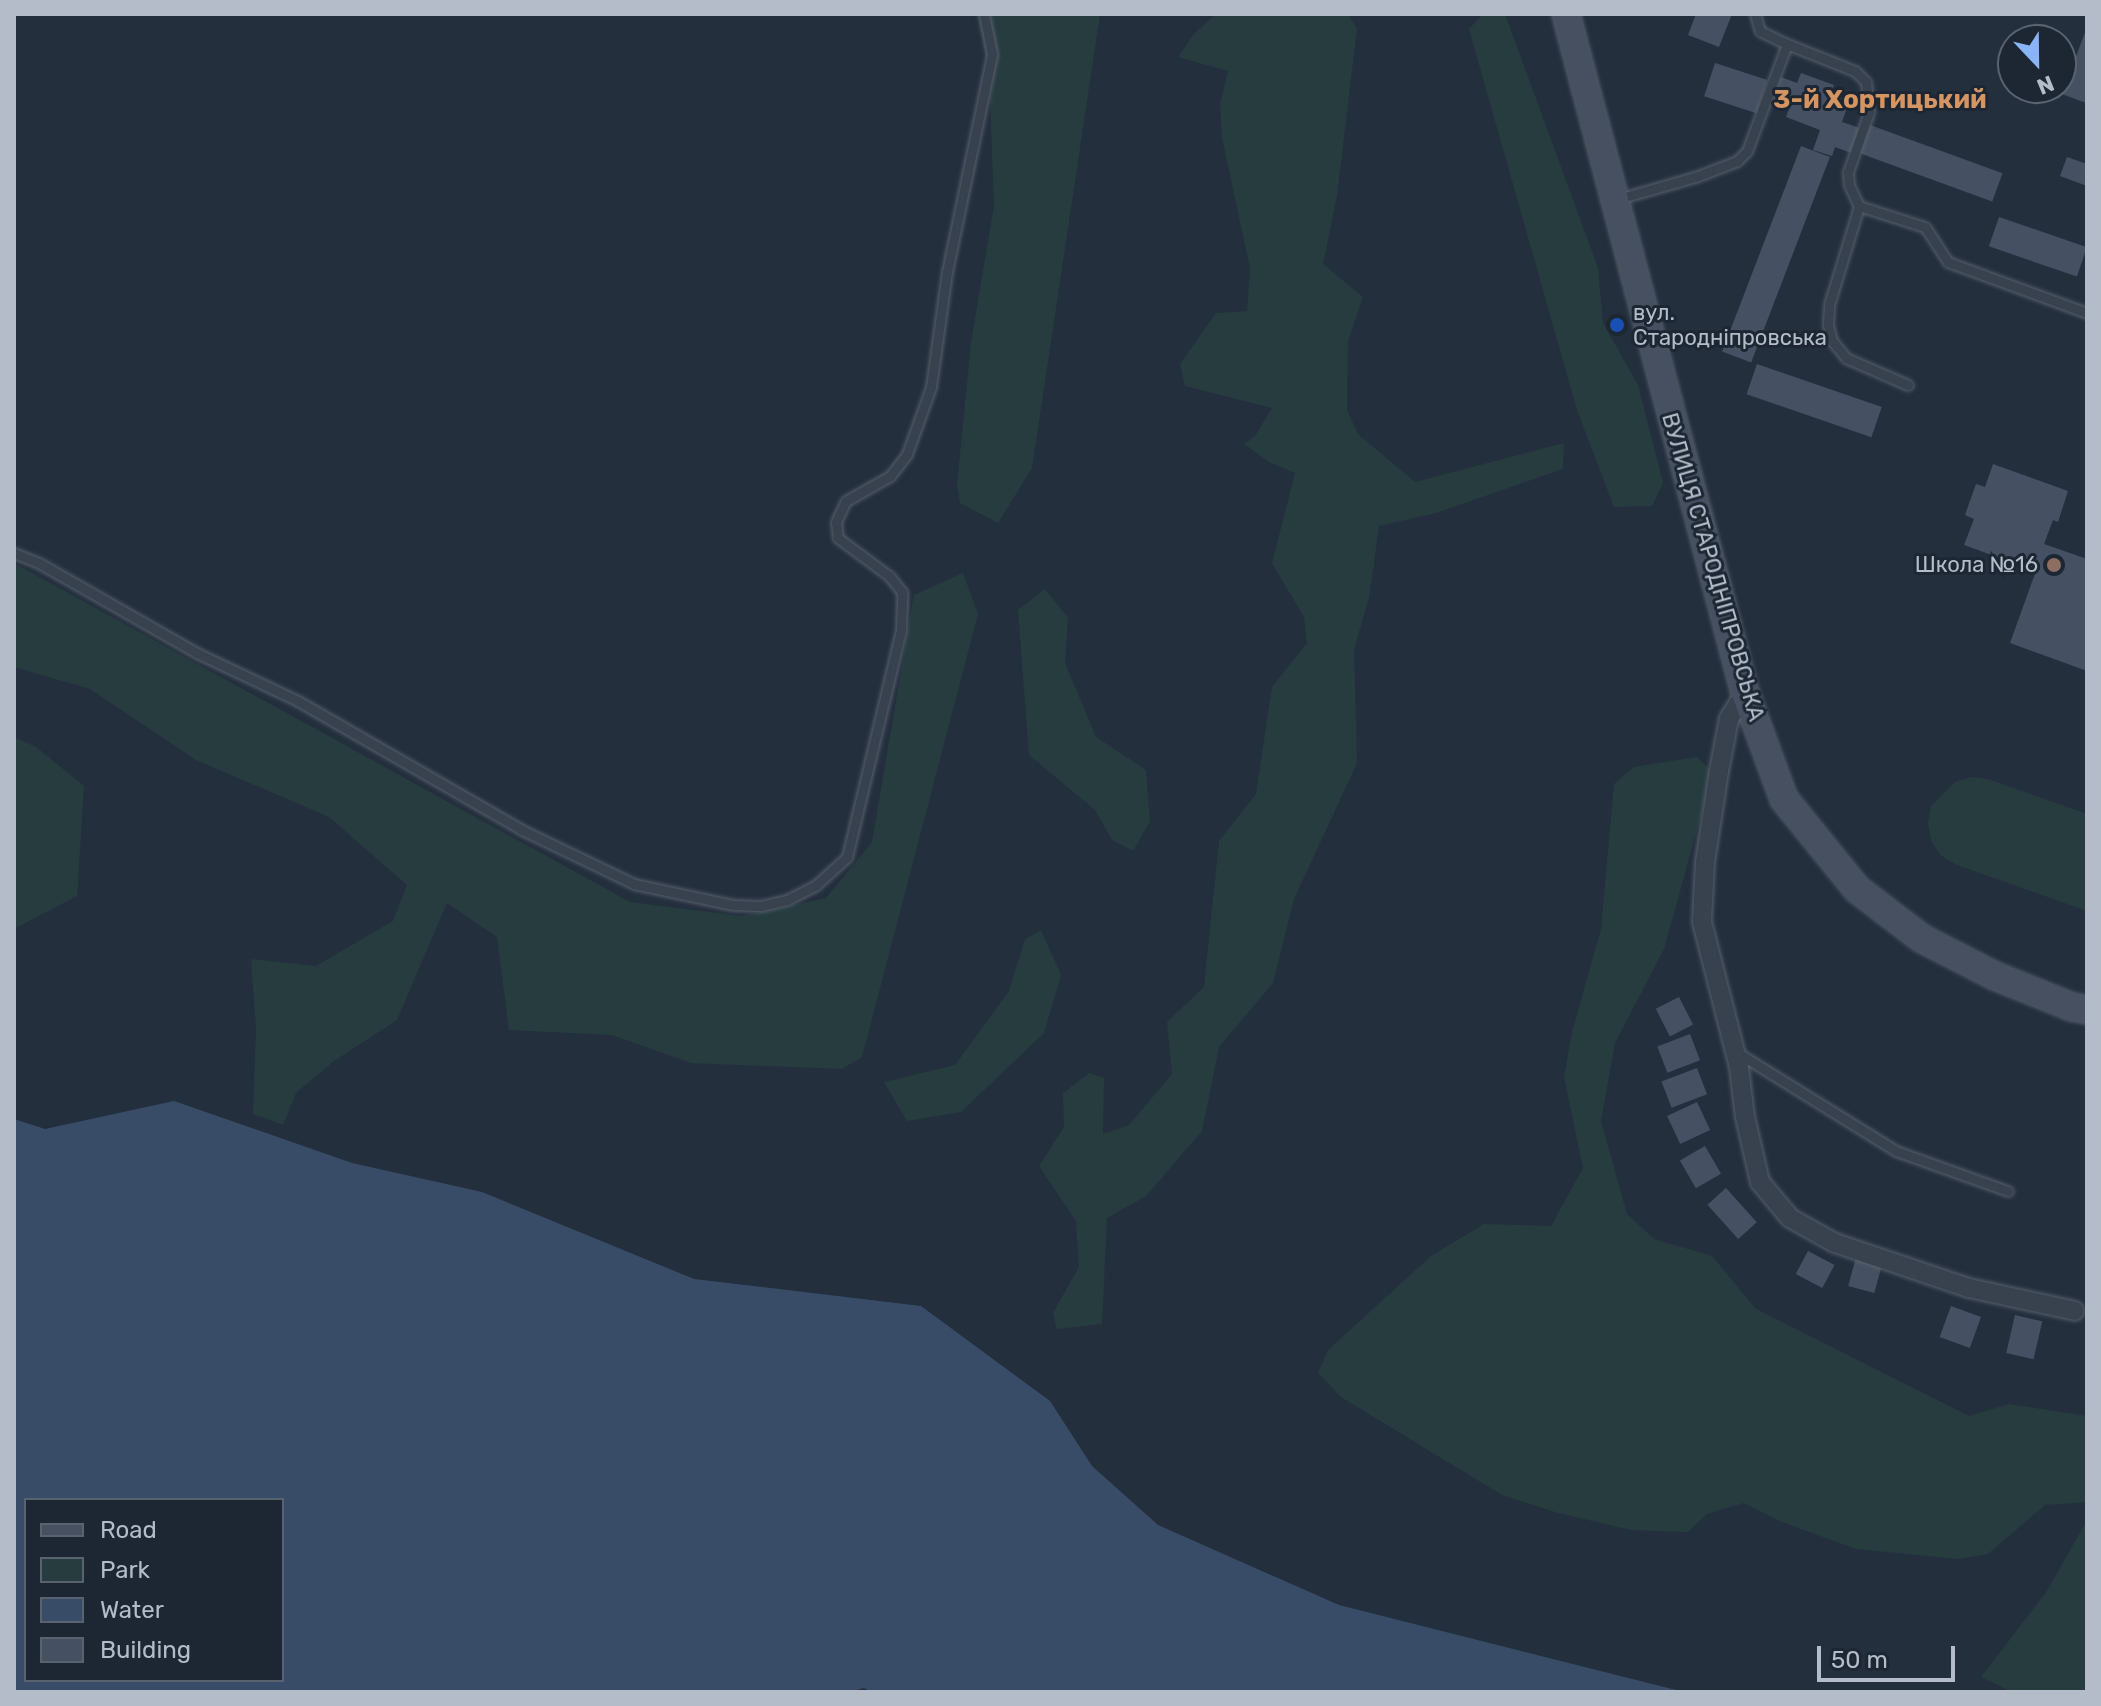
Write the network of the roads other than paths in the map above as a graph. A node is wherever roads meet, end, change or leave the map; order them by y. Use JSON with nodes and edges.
{"nodes":[{"id":1,"x":984,"y":14,"type":"edge"},
{"id":2,"x":1566,"y":14,"type":"edge"},
{"id":3,"x":1755,"y":14,"type":"edge"},
{"id":4,"x":1787,"y":44,"type":"junction"},
{"id":5,"x":1615,"y":199,"type":"junction"},
{"id":6,"x":1859,"y":206,"type":"junction"},
{"id":7,"x":2087,"y":313,"type":"edge"},
{"id":8,"x":1908,"y":385,"type":"dead end"},
{"id":9,"x":14,"y":553,"type":"edge"},
{"id":10,"x":1745,"y":693,"type":"junction"},
{"id":11,"x":2087,"y":1010,"type":"edge"},
{"id":12,"x":1735,"y":1051,"type":"junction"},
{"id":13,"x":2008,"y":1191,"type":"dead end"},
{"id":14,"x":2075,"y":1311,"type":"dead end"}],
"edges":[{"from":1,"to":9,"type":"lane"},
{"from":2,"to":5,"type":"street","name":"ВУЛИЦЯ СТАРОДНІПРОВСЬКА"},
{"from":3,"to":4,"type":"lane"},
{"from":4,"to":5,"type":"lane"},
{"from":4,"to":6,"type":"lane"},
{"from":5,"to":10,"type":"street","name":"ВУЛИЦЯ СТАРОДНІПРОВСЬКА"},
{"from":6,"to":7,"type":"lane"},
{"from":6,"to":8,"type":"lane"},
{"from":10,"to":11,"type":"street","name":"ВУЛИЦЯ СТАРОДНІПРОВСЬКА"},
{"from":10,"to":12,"type":"street"},
{"from":12,"to":13,"type":"lane"},
{"from":12,"to":14,"type":"street"}]}
